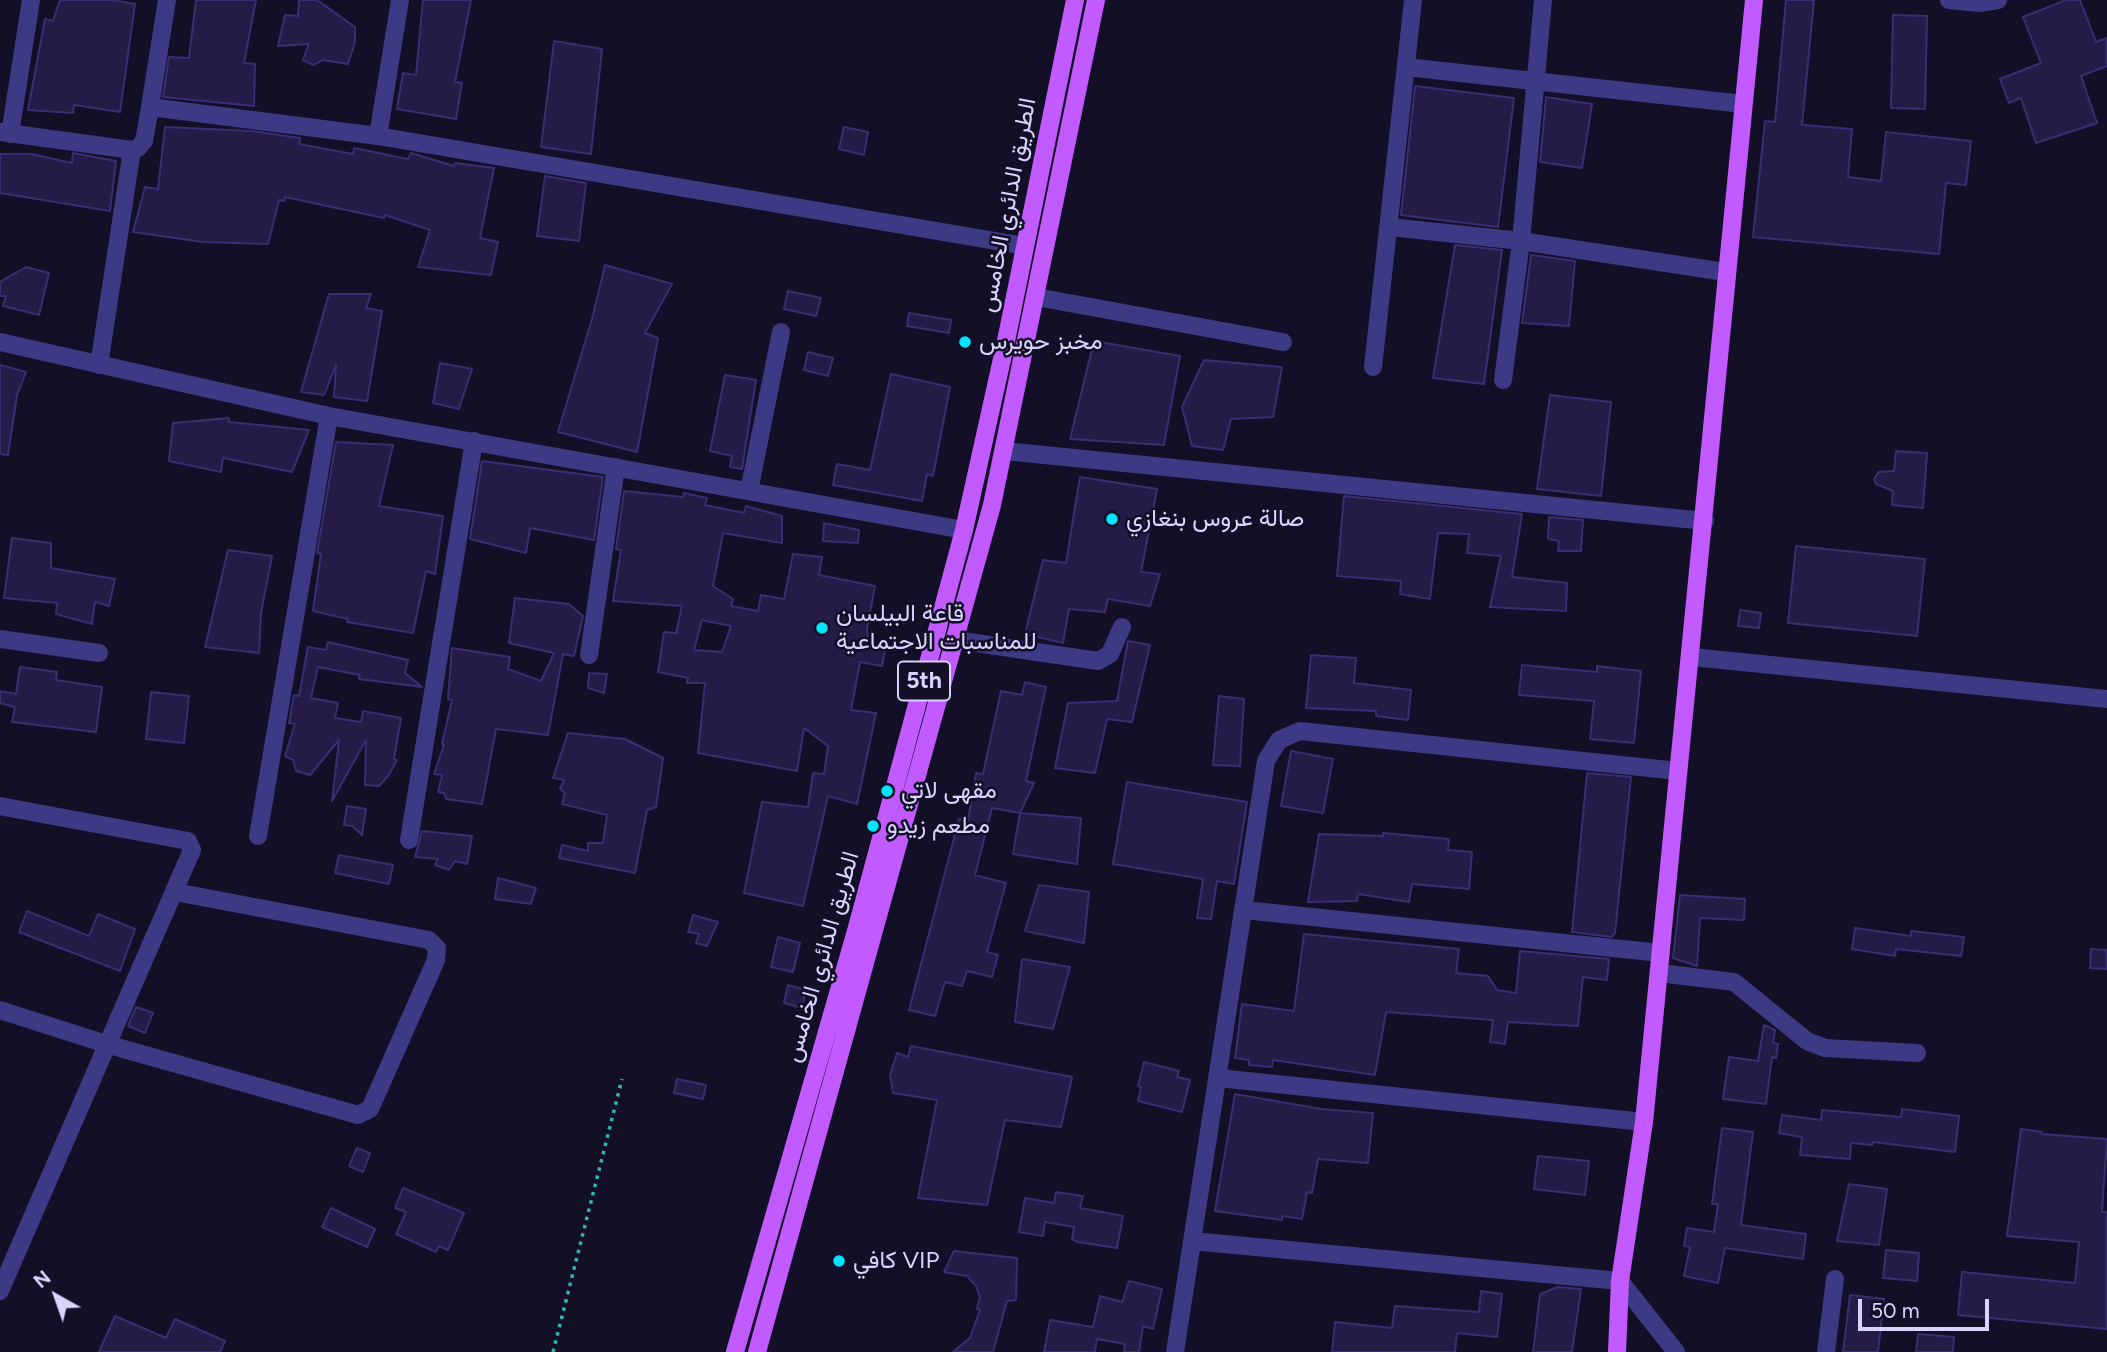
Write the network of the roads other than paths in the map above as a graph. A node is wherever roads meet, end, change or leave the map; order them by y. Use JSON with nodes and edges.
{"nodes":[{"id":1,"x":31,"y":0,"type":"edge"},
{"id":2,"x":167,"y":0,"type":"edge"},
{"id":3,"x":400,"y":0,"type":"edge"},
{"id":4,"x":1074,"y":0,"type":"edge"},
{"id":5,"x":1096,"y":0,"type":"edge"},
{"id":6,"x":1413,"y":0,"type":"edge"},
{"id":7,"x":1544,"y":0,"type":"edge"},
{"id":8,"x":1754,"y":0,"type":"edge"},
{"id":9,"x":1949,"y":0,"type":"edge"},
{"id":10,"x":1998,"y":0,"type":"edge"},
{"id":11,"x":1406,"y":67,"type":"junction"},
{"id":12,"x":1537,"y":82,"type":"junction"},
{"id":13,"x":1743,"y":104,"type":"junction"},
{"id":14,"x":150,"y":107,"type":"junction"},
{"id":15,"x":5,"y":133,"type":"edge"},
{"id":16,"x":378,"y":136,"type":"junction"},
{"id":17,"x":132,"y":150,"type":"junction"},
{"id":18,"x":1038,"y":185,"type":"junction"},
{"id":19,"x":1058,"y":190,"type":"junction"},
{"id":20,"x":1390,"y":228,"type":"junction"},
{"id":21,"x":1521,"y":242,"type":"junction"},
{"id":22,"x":1025,"y":246,"type":"junction"},
{"id":23,"x":1725,"y":272,"type":"junction"},
{"id":24,"x":1036,"y":297,"type":"junction"},
{"id":25,"x":781,"y":332,"type":"dead end"},
{"id":26,"x":0,"y":342,"type":"edge"},
{"id":27,"x":1283,"y":342,"type":"dead end"},
{"id":28,"x":99,"y":365,"type":"junction"},
{"id":29,"x":1373,"y":368,"type":"dead end"},
{"id":30,"x":1503,"y":380,"type":"dead end"},
{"id":31,"x":329,"y":416,"type":"junction"},
{"id":32,"x":474,"y":442,"type":"junction"},
{"id":33,"x":1003,"y":451,"type":"junction"},
{"id":34,"x":616,"y":467,"type":"junction"},
{"id":35,"x":749,"y":491,"type":"junction"},
{"id":36,"x":1705,"y":521,"type":"junction"},
{"id":37,"x":964,"y":530,"type":"junction"},
{"id":38,"x":1122,"y":627,"type":"dead end"},
{"id":39,"x":0,"y":639,"type":"edge"},
{"id":40,"x":956,"y":640,"type":"junction"},
{"id":41,"x":99,"y":653,"type":"dead end"},
{"id":42,"x":589,"y":655,"type":"dead end"},
{"id":43,"x":1692,"y":657,"type":"junction"},
{"id":44,"x":2107,"y":699,"type":"edge"},
{"id":45,"x":1678,"y":771,"type":"junction"},
{"id":46,"x":0,"y":806,"type":"edge"},
{"id":47,"x":258,"y":836,"type":"dead end"},
{"id":48,"x":409,"y":839,"type":"dead end"},
{"id":49,"x":175,"y":892,"type":"junction"},
{"id":50,"x":1244,"y":910,"type":"junction"},
{"id":51,"x":1661,"y":953,"type":"junction"},
{"id":52,"x":1659,"y":973,"type":"junction"},
{"id":53,"x":0,"y":1010,"type":"edge"},
{"id":54,"x":106,"y":1044,"type":"junction"},
{"id":55,"x":1917,"y":1053,"type":"dead end"},
{"id":56,"x":1218,"y":1078,"type":"junction"},
{"id":57,"x":1644,"y":1122,"type":"junction"},
{"id":58,"x":1192,"y":1241,"type":"junction"},
{"id":59,"x":1835,"y":1279,"type":"dead end"},
{"id":60,"x":1620,"y":1281,"type":"junction"},
{"id":61,"x":0,"y":1291,"type":"edge"},
{"id":62,"x":735,"y":1352,"type":"edge"},
{"id":63,"x":757,"y":1352,"type":"edge"},
{"id":64,"x":1175,"y":1352,"type":"edge"},
{"id":65,"x":1617,"y":1352,"type":"edge"},
{"id":66,"x":1676,"y":1352,"type":"edge"},
{"id":67,"x":1826,"y":1352,"type":"edge"}],
"edges":[{"from":1,"to":15,"type":"street"},
{"from":2,"to":14,"type":"street"},
{"from":3,"to":16,"type":"street"},
{"from":4,"to":18,"type":"main road","name":"الطريق الدائري الخامس","number":"5th"},
{"from":5,"to":19,"type":"main road","name":"الطريق الدائري الخامس","number":"5th"},
{"from":6,"to":11,"type":"street"},
{"from":7,"to":12,"type":"street"},
{"from":8,"to":13,"type":"main road"},
{"from":9,"to":10,"type":"street"},
{"from":11,"to":12,"type":"street"},
{"from":11,"to":20,"type":"street"},
{"from":12,"to":13,"type":"street"},
{"from":12,"to":21,"type":"street"},
{"from":13,"to":23,"type":"main road"},
{"from":14,"to":16,"type":"street"},
{"from":14,"to":17,"type":"street"},
{"from":15,"to":17,"type":"street"},
{"from":16,"to":22,"type":"street"},
{"from":17,"to":28,"type":"street"},
{"from":18,"to":19,"type":"main road"},
{"from":18,"to":22,"type":"main road","name":"الطريق الدائري الخامس","number":"5th"},
{"from":19,"to":24,"type":"main road","name":"الطريق الدائري الخامس","number":"5th"},
{"from":20,"to":21,"type":"street"},
{"from":20,"to":29,"type":"street"},
{"from":21,"to":23,"type":"street"},
{"from":21,"to":30,"type":"street"},
{"from":22,"to":37,"type":"main road","name":"الطريق الدائري الخامس","number":"5th"},
{"from":23,"to":36,"type":"main road"},
{"from":24,"to":27,"type":"street"},
{"from":24,"to":33,"type":"main road","name":"الطريق الدائري الخامس","number":"5th"},
{"from":25,"to":35,"type":"street"},
{"from":26,"to":28,"type":"street"},
{"from":28,"to":31,"type":"street"},
{"from":31,"to":32,"type":"street"},
{"from":31,"to":47,"type":"street"},
{"from":32,"to":34,"type":"street"},
{"from":32,"to":48,"type":"street"},
{"from":33,"to":36,"type":"street"},
{"from":33,"to":40,"type":"main road","name":"الطريق الدائري الخامس","number":"5th"},
{"from":34,"to":35,"type":"street"},
{"from":34,"to":42,"type":"street"},
{"from":35,"to":37,"type":"street"},
{"from":36,"to":43,"type":"main road"},
{"from":37,"to":62,"type":"main road","name":"الطريق الدائري الخامس","number":"5th"},
{"from":38,"to":40,"type":"street"},
{"from":39,"to":41,"type":"street"},
{"from":40,"to":63,"type":"main road","name":"الطريق الدائري الخامس","number":"5th"},
{"from":43,"to":44,"type":"street"},
{"from":43,"to":45,"type":"main road"},
{"from":45,"to":50,"type":"street"},
{"from":45,"to":51,"type":"main road"},
{"from":46,"to":49,"type":"street"},
{"from":49,"to":54,"type":"street"},
{"from":49,"to":54,"type":"street"},
{"from":50,"to":51,"type":"street"},
{"from":50,"to":56,"type":"street"},
{"from":51,"to":52,"type":"main road"},
{"from":52,"to":55,"type":"street"},
{"from":52,"to":57,"type":"main road"},
{"from":53,"to":54,"type":"street"},
{"from":54,"to":61,"type":"street"},
{"from":56,"to":57,"type":"street"},
{"from":56,"to":58,"type":"street"},
{"from":57,"to":60,"type":"main road"},
{"from":58,"to":60,"type":"street"},
{"from":58,"to":64,"type":"street"},
{"from":59,"to":67,"type":"street"},
{"from":60,"to":65,"type":"main road"},
{"from":60,"to":66,"type":"street"}]}
